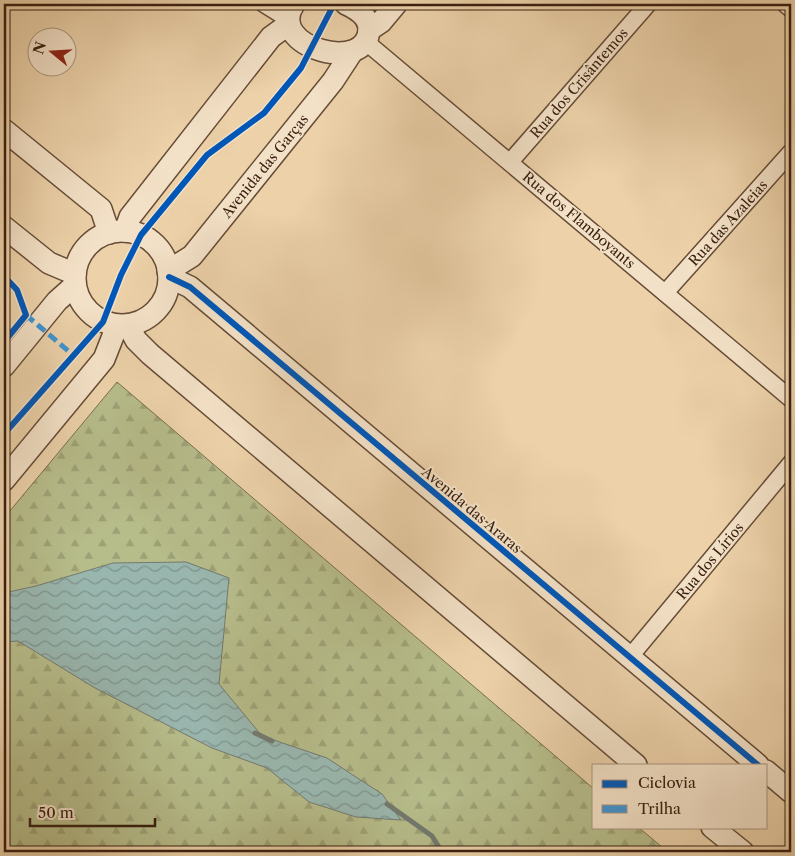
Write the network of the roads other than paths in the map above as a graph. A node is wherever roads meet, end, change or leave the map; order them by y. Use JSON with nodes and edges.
{"nodes":[{"id":1,"x":264,"y":4,"type":"edge"},
{"id":2,"x":346,"y":4,"type":"edge"},
{"id":3,"x":396,"y":4,"type":"edge"},
{"id":4,"x":648,"y":4,"type":"edge"},
{"id":5,"x":785,"y":4,"type":"edge"},
{"id":6,"x":791,"y":9,"type":"edge"},
{"id":7,"x":290,"y":16,"type":"edge"},
{"id":8,"x":362,"y":42,"type":"junction"},
{"id":9,"x":4,"y":130,"type":"edge"},
{"id":10,"x":791,"y":152,"type":"edge"},
{"id":11,"x":510,"y":162,"type":"junction"},
{"id":12,"x":4,"y":227,"type":"edge"},
{"id":13,"x":117,"y":232,"type":"junction"},
{"id":14,"x":169,"y":274,"type":"junction"},
{"id":15,"x":75,"y":280,"type":"junction"},
{"id":16,"x":665,"y":293,"type":"junction"},
{"id":17,"x":123,"y":326,"type":"junction"},
{"id":18,"x":4,"y":366,"type":"edge"},
{"id":19,"x":791,"y":400,"type":"edge"},
{"id":20,"x":791,"y":463,"type":"edge"},
{"id":21,"x":4,"y":480,"type":"edge"},
{"id":22,"x":629,"y":658,"type":"junction"},
{"id":23,"x":635,"y":764,"type":"edge"},
{"id":24,"x":757,"y":764,"type":"edge"},
{"id":25,"x":768,"y":773,"type":"edge"},
{"id":26,"x":791,"y":792,"type":"edge"},
{"id":27,"x":713,"y":828,"type":"edge"},
{"id":28,"x":743,"y":852,"type":"edge"}],
"edges":[{"from":1,"to":7,"type":"street"},
{"from":2,"to":8,"type":"street"},
{"from":3,"to":8,"type":"street","name":"Avenida das Garças"},
{"from":4,"to":11,"type":"street","name":"Rua dos Crisântemos"},
{"from":5,"to":6,"type":"street"},
{"from":7,"to":8,"type":"street"},
{"from":7,"to":13,"type":"street"},
{"from":8,"to":11,"type":"street","name":"Rua dos Flamboyants"},
{"from":8,"to":14,"type":"street","name":"Avenida das Garças"},
{"from":9,"to":13,"type":"street"},
{"from":10,"to":16,"type":"street","name":"Rua das Azaleias"},
{"from":11,"to":16,"type":"street","name":"Rua dos Flamboyants"},
{"from":12,"to":15,"type":"street"},
{"from":13,"to":14,"type":"street"},
{"from":13,"to":15,"type":"street"},
{"from":14,"to":17,"type":"street"},
{"from":14,"to":22,"type":"street","name":"Avenida das Araras"},
{"from":15,"to":17,"type":"street"},
{"from":15,"to":18,"type":"street"},
{"from":16,"to":19,"type":"street","name":"Rua dos Flamboyants"},
{"from":17,"to":21,"type":"street"},
{"from":17,"to":23,"type":"street"},
{"from":20,"to":22,"type":"street","name":"Rua dos Lírios"},
{"from":22,"to":24,"type":"street","name":"Avenida das Araras"},
{"from":25,"to":26,"type":"street"},
{"from":27,"to":28,"type":"street"}]}
